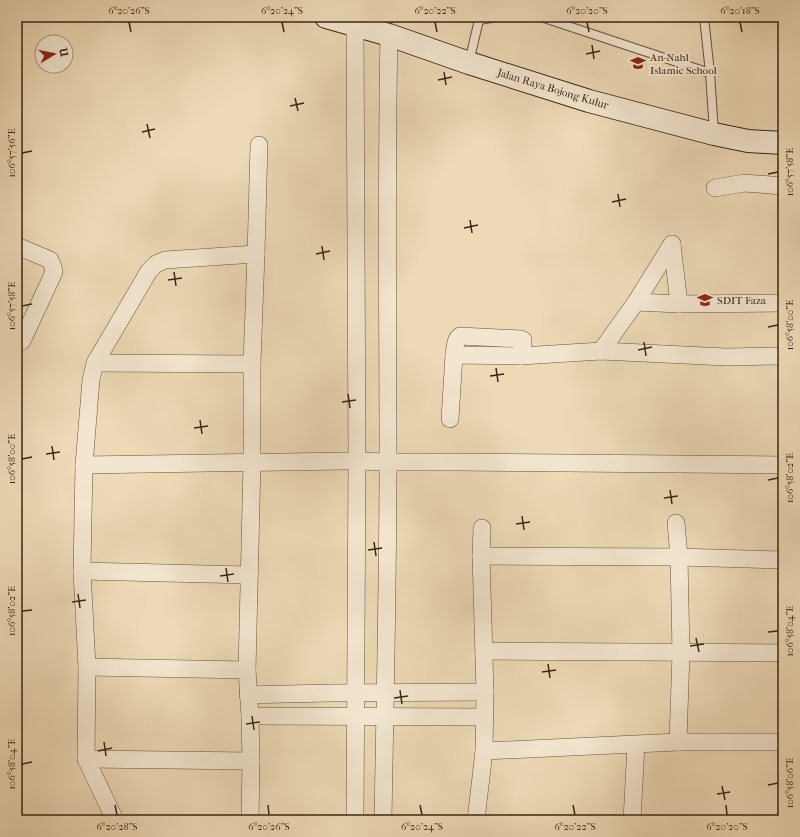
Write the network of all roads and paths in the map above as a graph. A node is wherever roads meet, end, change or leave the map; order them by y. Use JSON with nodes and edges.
{"nodes":[{"id":1,"x":326,"y":17,"type":"edge"},
{"id":2,"x":497,"y":17,"type":"edge"},
{"id":3,"x":541,"y":17,"type":"edge"},
{"id":4,"x":704,"y":17,"type":"edge"},
{"id":5,"x":476,"y":18,"type":"edge"},
{"id":6,"x":355,"y":25,"type":"junction"},
{"id":7,"x":389,"y":34,"type":"junction"},
{"id":8,"x":469,"y":63,"type":"junction"},
{"id":9,"x":710,"y":73,"type":"junction"},
{"id":10,"x":714,"y":134,"type":"junction"},
{"id":11,"x":783,"y":143,"type":"edge"},
{"id":12,"x":259,"y":145,"type":"dead end"},
{"id":13,"x":783,"y":186,"type":"edge"},
{"id":14,"x":714,"y":188,"type":"dead end"},
{"id":15,"x":17,"y":246,"type":"edge"},
{"id":16,"x":256,"y":254,"type":"junction"},
{"id":17,"x":636,"y":302,"type":"junction"},
{"id":18,"x":783,"y":303,"type":"edge"},
{"id":19,"x":680,"y":304,"type":"junction"},
{"id":20,"x":17,"y":343,"type":"edge"},
{"id":21,"x":601,"y":351,"type":"junction"},
{"id":22,"x":783,"y":356,"type":"edge"},
{"id":23,"x":95,"y":363,"type":"junction"},
{"id":24,"x":252,"y":364,"type":"junction"},
{"id":25,"x":450,"y":419,"type":"dead end"},
{"id":26,"x":351,"y":461,"type":"junction"},
{"id":27,"x":388,"y":462,"type":"junction"},
{"id":28,"x":252,"y":463,"type":"junction"},
{"id":29,"x":84,"y":465,"type":"junction"},
{"id":30,"x":783,"y":465,"type":"edge"},
{"id":31,"x":676,"y":523,"type":"dead end"},
{"id":32,"x":482,"y":528,"type":"dead end"},
{"id":33,"x":481,"y":556,"type":"junction"},
{"id":34,"x":680,"y":557,"type":"junction"},
{"id":35,"x":783,"y":560,"type":"edge"},
{"id":36,"x":82,"y":571,"type":"junction"},
{"id":37,"x":249,"y":575,"type":"junction"},
{"id":38,"x":485,"y":651,"type":"junction"},
{"id":39,"x":681,"y":653,"type":"junction"},
{"id":40,"x":783,"y":653,"type":"edge"},
{"id":41,"x":87,"y":667,"type":"junction"},
{"id":42,"x":247,"y":670,"type":"junction"},
{"id":43,"x":356,"y":692,"type":"junction"},
{"id":44,"x":385,"y":692,"type":"junction"},
{"id":45,"x":485,"y":692,"type":"junction"},
{"id":46,"x":248,"y":695,"type":"junction"},
{"id":47,"x":250,"y":716,"type":"junction"},
{"id":48,"x":356,"y":716,"type":"junction"},
{"id":49,"x":385,"y":716,"type":"junction"},
{"id":50,"x":485,"y":717,"type":"junction"},
{"id":51,"x":678,"y":742,"type":"junction"},
{"id":52,"x":783,"y":742,"type":"edge"},
{"id":53,"x":636,"y":745,"type":"junction"},
{"id":54,"x":484,"y":751,"type":"junction"},
{"id":55,"x":86,"y":759,"type":"junction"},
{"id":56,"x":251,"y":761,"type":"junction"},
{"id":57,"x":116,"y":820,"type":"edge"},
{"id":58,"x":250,"y":820,"type":"edge"},
{"id":59,"x":355,"y":820,"type":"edge"},
{"id":60,"x":383,"y":820,"type":"edge"},
{"id":61,"x":476,"y":820,"type":"edge"},
{"id":62,"x":632,"y":820,"type":"edge"}],
"edges":[{"from":1,"to":6,"type":"main road","name":"Jalan Raya Bojong Kulur"},
{"from":2,"to":5,"type":"lane"},
{"from":3,"to":9,"type":"lane"},
{"from":4,"to":9,"type":"lane"},
{"from":5,"to":8,"type":"lane"},
{"from":6,"to":7,"type":"main road","name":"Jalan Raya Bojong Kulur"},
{"from":6,"to":26,"type":"street"},
{"from":7,"to":8,"type":"main road","name":"Jalan Raya Bojong Kulur"},
{"from":7,"to":27,"type":"street"},
{"from":8,"to":10,"type":"main road","name":"Jalan Raya Bojong Kulur"},
{"from":9,"to":10,"type":"lane"},
{"from":10,"to":11,"type":"main road","name":"Jalan Raya Bojong Kulur"},
{"from":12,"to":16,"type":"street"},
{"from":13,"to":14,"type":"street"},
{"from":15,"to":20,"type":"street"},
{"from":16,"to":23,"type":"street"},
{"from":16,"to":24,"type":"street"},
{"from":17,"to":19,"type":"street"},
{"from":17,"to":19,"type":"street"},
{"from":17,"to":21,"type":"street"},
{"from":18,"to":19,"type":"street"},
{"from":21,"to":22,"type":"street"},
{"from":21,"to":25,"type":"street"},
{"from":23,"to":24,"type":"street"},
{"from":23,"to":29,"type":"street"},
{"from":24,"to":28,"type":"street"},
{"from":26,"to":27,"type":"street"},
{"from":26,"to":28,"type":"street"},
{"from":26,"to":43,"type":"street"},
{"from":27,"to":30,"type":"street"},
{"from":27,"to":44,"type":"street"},
{"from":28,"to":29,"type":"street"},
{"from":28,"to":37,"type":"street"},
{"from":29,"to":36,"type":"street"},
{"from":31,"to":34,"type":"street"},
{"from":32,"to":33,"type":"street"},
{"from":33,"to":34,"type":"street"},
{"from":33,"to":38,"type":"street"},
{"from":34,"to":35,"type":"street"},
{"from":34,"to":39,"type":"street"},
{"from":36,"to":37,"type":"street"},
{"from":36,"to":41,"type":"street"},
{"from":37,"to":42,"type":"street"},
{"from":38,"to":39,"type":"street"},
{"from":38,"to":45,"type":"street"},
{"from":39,"to":40,"type":"street"},
{"from":39,"to":51,"type":"street"},
{"from":41,"to":42,"type":"street"},
{"from":41,"to":55,"type":"street"},
{"from":42,"to":46,"type":"street"},
{"from":43,"to":44,"type":"street"},
{"from":43,"to":46,"type":"street"},
{"from":43,"to":48,"type":"street"},
{"from":44,"to":45,"type":"street"},
{"from":44,"to":49,"type":"street"},
{"from":45,"to":50,"type":"street"},
{"from":46,"to":47,"type":"street"},
{"from":47,"to":48,"type":"street"},
{"from":47,"to":56,"type":"street"},
{"from":48,"to":49,"type":"street"},
{"from":48,"to":59,"type":"street"},
{"from":49,"to":50,"type":"street"},
{"from":49,"to":60,"type":"street"},
{"from":50,"to":54,"type":"street"},
{"from":51,"to":52,"type":"street"},
{"from":51,"to":53,"type":"street"},
{"from":53,"to":54,"type":"street"},
{"from":53,"to":62,"type":"street"},
{"from":54,"to":61,"type":"street"},
{"from":55,"to":56,"type":"street"},
{"from":55,"to":57,"type":"street"},
{"from":56,"to":58,"type":"street"}]}
